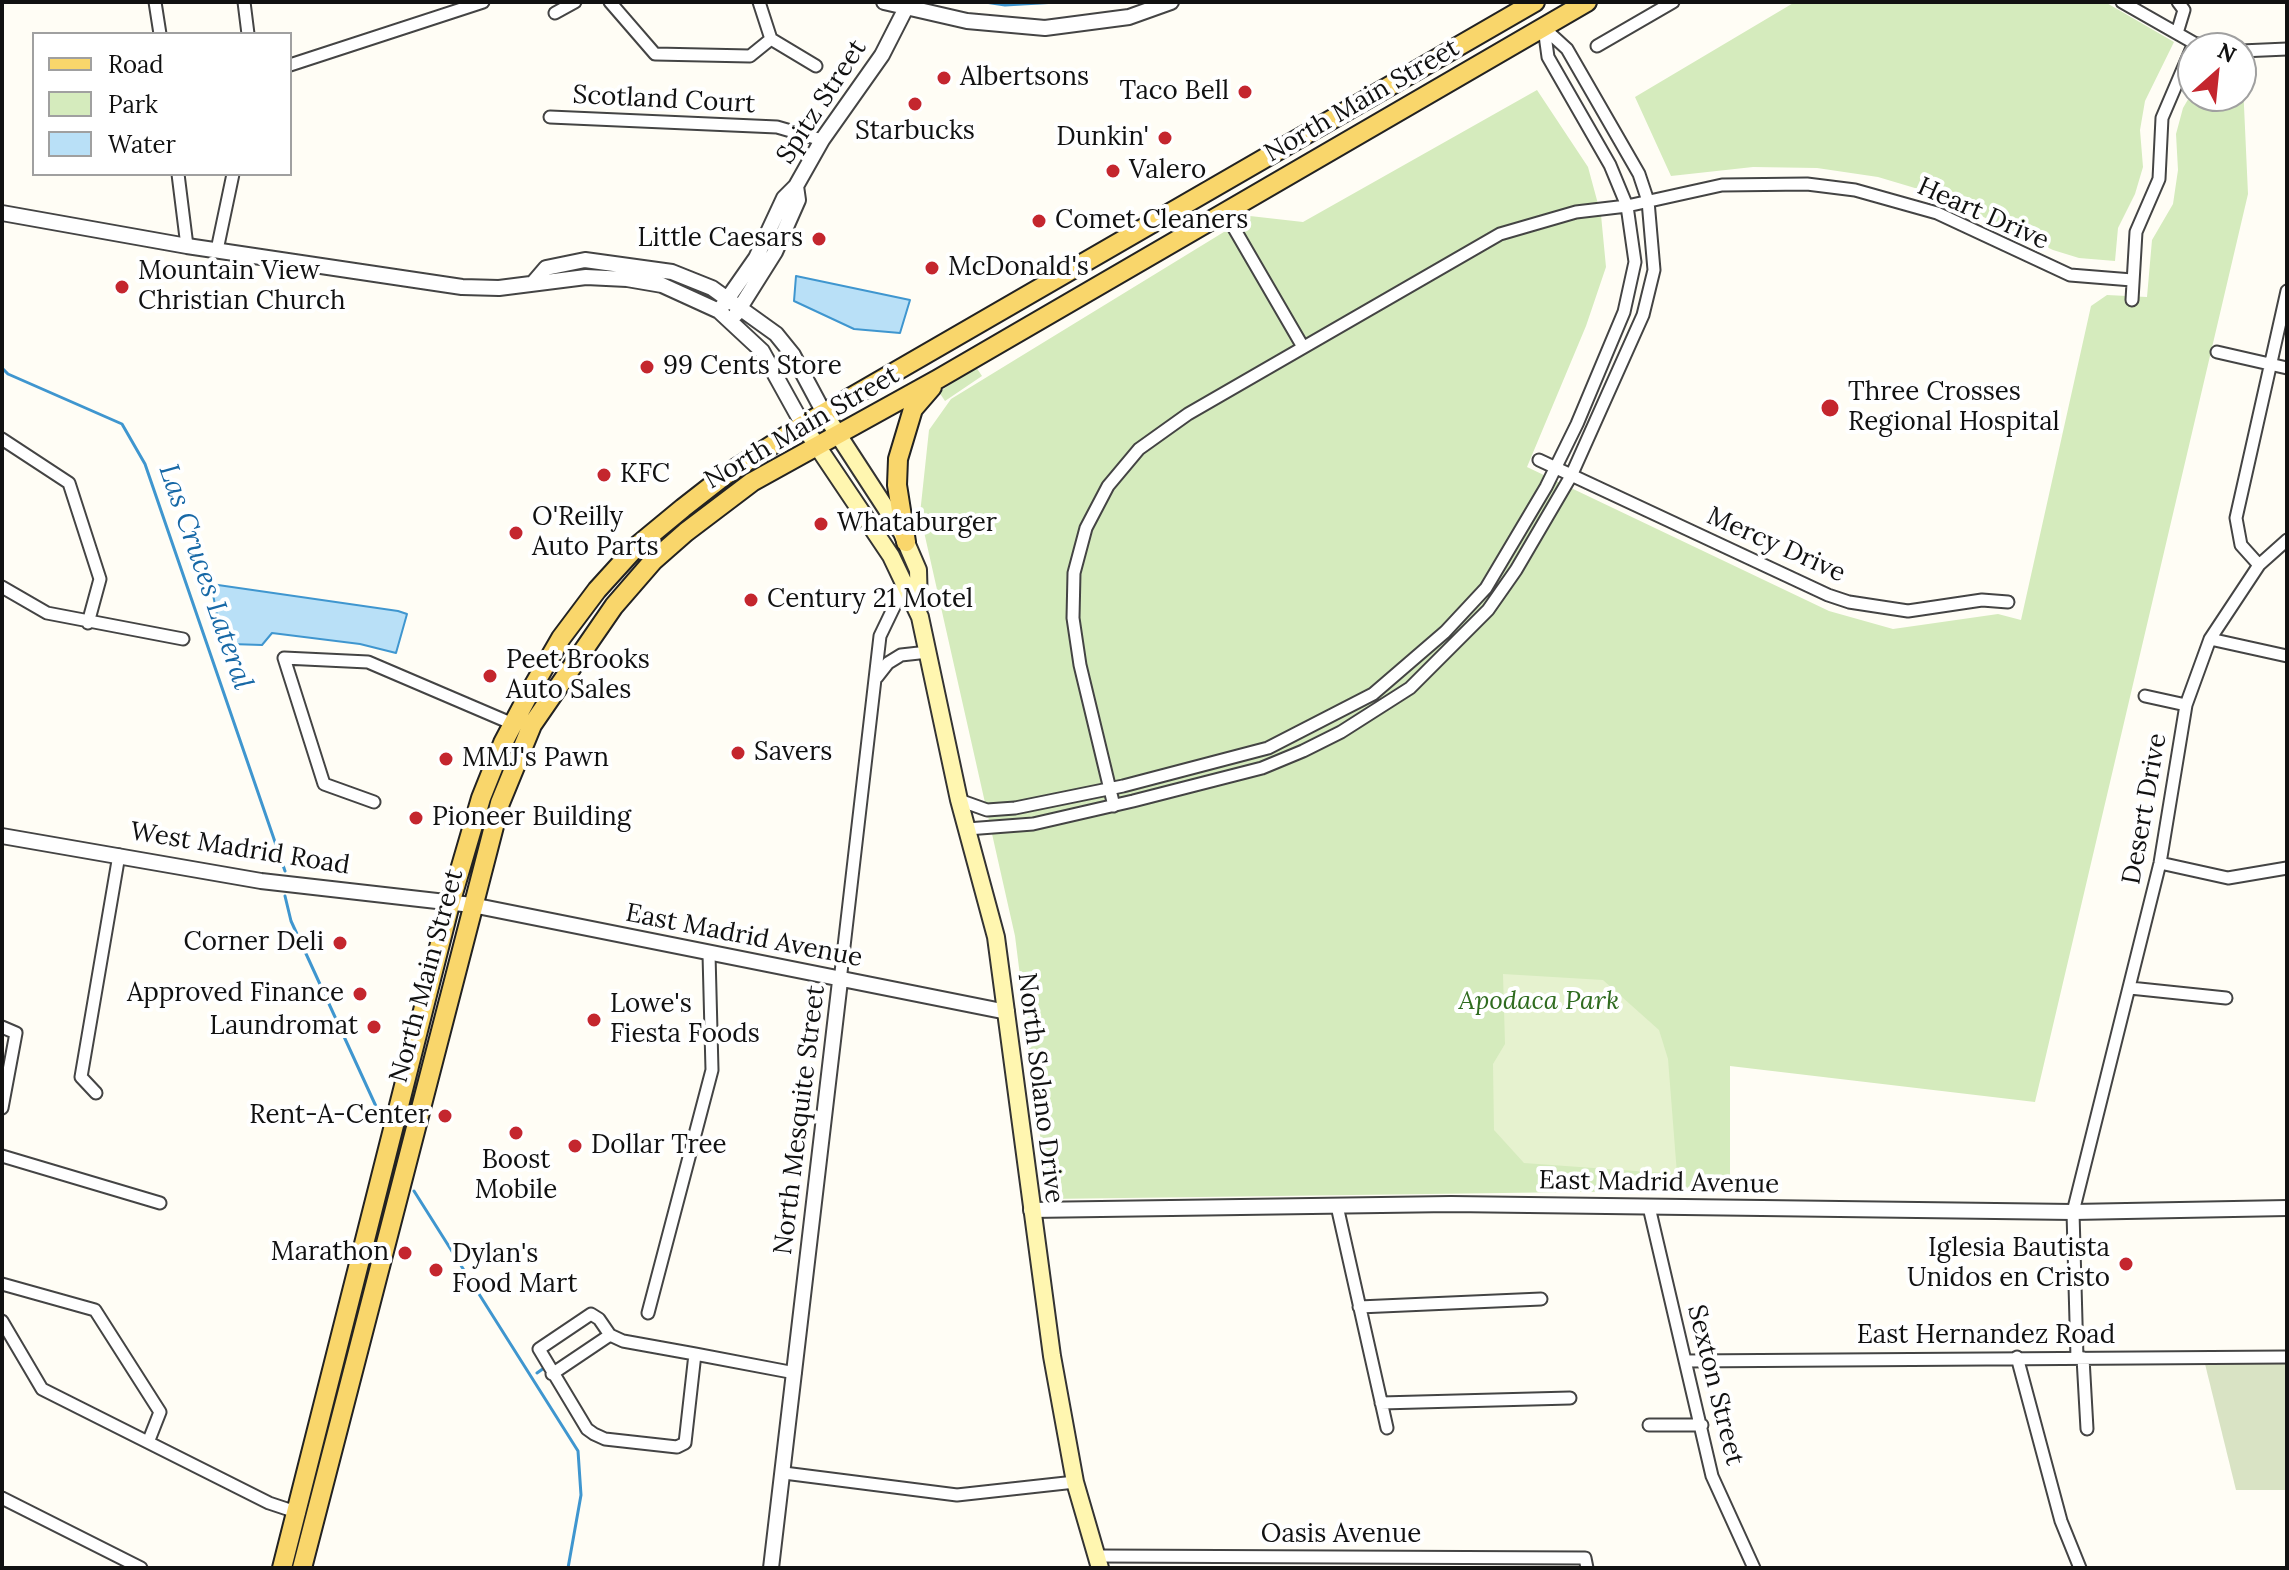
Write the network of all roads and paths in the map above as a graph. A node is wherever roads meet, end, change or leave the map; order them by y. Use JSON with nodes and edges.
{"nodes":[{"id":1,"x":155,"y":2,"type":"edge"},
{"id":2,"x":244,"y":2,"type":"edge"},
{"id":3,"x":483,"y":2,"type":"edge"},
{"id":4,"x":575,"y":2,"type":"edge"},
{"id":5,"x":610,"y":2,"type":"edge"},
{"id":6,"x":759,"y":2,"type":"edge"},
{"id":7,"x":884,"y":2,"type":"edge"},
{"id":8,"x":1171,"y":2,"type":"edge"},
{"id":9,"x":1587,"y":2,"type":"edge"},
{"id":10,"x":1673,"y":2,"type":"edge"},
{"id":11,"x":2122,"y":2,"type":"edge"},
{"id":12,"x":2149,"y":2,"type":"edge"},
{"id":13,"x":2178,"y":2,"type":"edge"},
{"id":14,"x":1532,"y":3,"type":"edge"},
{"id":15,"x":908,"y":5,"type":"edge"},
{"id":16,"x":555,"y":13,"type":"dead end"},
{"id":17,"x":2141,"y":13,"type":"junction"},
{"id":18,"x":1544,"y":28,"type":"junction"},
{"id":19,"x":160,"y":32,"type":"edge"},
{"id":20,"x":248,"y":32,"type":"edge"},
{"id":21,"x":2177,"y":32,"type":"edge"},
{"id":22,"x":2177,"y":33,"type":"edge"},
{"id":23,"x":771,"y":39,"type":"junction"},
{"id":24,"x":1597,"y":46,"type":"dead end"},
{"id":25,"x":2287,"y":49,"type":"edge"},
{"id":26,"x":2257,"y":50,"type":"edge"},
{"id":27,"x":292,"y":64,"type":"edge"},
{"id":28,"x":816,"y":66,"type":"dead end"},
{"id":29,"x":2177,"y":83,"type":"edge"},
{"id":30,"x":1376,"y":94,"type":"junction"},
{"id":31,"x":550,"y":117,"type":"dead end"},
{"id":32,"x":822,"y":140,"type":"junction"},
{"id":33,"x":1314,"y":158,"type":"junction"},
{"id":34,"x":178,"y":176,"type":"edge"},
{"id":35,"x":233,"y":176,"type":"edge"},
{"id":36,"x":1648,"y":201,"type":"junction"},
{"id":37,"x":1627,"y":206,"type":"junction"},
{"id":38,"x":1224,"y":211,"type":"junction"},
{"id":39,"x":2,"y":213,"type":"edge"},
{"id":40,"x":187,"y":246,"type":"junction"},
{"id":41,"x":217,"y":250,"type":"junction"},
{"id":42,"x":2132,"y":280,"type":"junction"},
{"id":43,"x":534,"y":282,"type":"junction"},
{"id":44,"x":2287,"y":291,"type":"edge"},
{"id":45,"x":2132,"y":300,"type":"dead end"},
{"id":46,"x":735,"y":302,"type":"junction"},
{"id":47,"x":719,"y":311,"type":"junction"},
{"id":48,"x":731,"y":321,"type":"junction"},
{"id":49,"x":1303,"y":347,"type":"junction"},
{"id":50,"x":2217,"y":352,"type":"dead end"},
{"id":51,"x":2271,"y":365,"type":"junction"},
{"id":52,"x":2287,"y":368,"type":"edge"},
{"id":53,"x":938,"y":379,"type":"junction"},
{"id":54,"x":824,"y":413,"type":"junction"},
{"id":55,"x":803,"y":425,"type":"junction"},
{"id":56,"x":836,"y":436,"type":"junction"},
{"id":57,"x":2,"y":439,"type":"edge"},
{"id":58,"x":818,"y":446,"type":"junction"},
{"id":59,"x":1539,"y":460,"type":"dead end"},
{"id":60,"x":1556,"y":468,"type":"junction"},
{"id":61,"x":1571,"y":476,"type":"junction"},
{"id":62,"x":2287,"y":540,"type":"edge"},
{"id":63,"x":906,"y":542,"type":"junction"},
{"id":64,"x":2259,"y":565,"type":"junction"},
{"id":65,"x":905,"y":584,"type":"junction"},
{"id":66,"x":2,"y":587,"type":"edge"},
{"id":67,"x":2008,"y":602,"type":"dead end"},
{"id":68,"x":920,"y":617,"type":"junction"},
{"id":69,"x":1459,"y":618,"type":"junction"},
{"id":70,"x":88,"y":623,"type":"junction"},
{"id":71,"x":1471,"y":629,"type":"junction"},
{"id":72,"x":183,"y":639,"type":"dead end"},
{"id":73,"x":2210,"y":639,"type":"junction"},
{"id":74,"x":928,"y":652,"type":"junction"},
{"id":75,"x":2287,"y":656,"type":"edge"},
{"id":76,"x":877,"y":678,"type":"junction"},
{"id":77,"x":2145,"y":696,"type":"dead end"},
{"id":78,"x":2186,"y":705,"type":"junction"},
{"id":79,"x":1334,"y":717,"type":"junction"},
{"id":80,"x":513,"y":724,"type":"junction"},
{"id":81,"x":532,"y":725,"type":"junction"},
{"id":82,"x":1341,"y":732,"type":"junction"},
{"id":83,"x":1108,"y":789,"type":"junction"},
{"id":84,"x":959,"y":800,"type":"junction"},
{"id":85,"x":374,"y":802,"type":"dead end"},
{"id":86,"x":1114,"y":806,"type":"junction"},
{"id":87,"x":967,"y":829,"type":"junction"},
{"id":88,"x":2,"y":836,"type":"edge"},
{"id":89,"x":119,"y":855,"type":"junction"},
{"id":90,"x":2160,"y":863,"type":"junction"},
{"id":91,"x":2287,"y":868,"type":"edge"},
{"id":92,"x":450,"y":904,"type":"junction"},
{"id":93,"x":472,"y":905,"type":"junction"},
{"id":94,"x":709,"y":954,"type":"junction"},
{"id":95,"x":840,"y":981,"type":"junction"},
{"id":96,"x":2130,"y":988,"type":"junction"},
{"id":97,"x":2226,"y":998,"type":"dead end"},
{"id":98,"x":1007,"y":1012,"type":"junction"},
{"id":99,"x":2,"y":1027,"type":"edge"},
{"id":100,"x":408,"y":1071,"type":"junction"},
{"id":101,"x":428,"y":1077,"type":"junction"},
{"id":102,"x":96,"y":1093,"type":"dead end"},
{"id":103,"x":2,"y":1108,"type":"edge"},
{"id":104,"x":2,"y":1156,"type":"edge"},
{"id":105,"x":160,"y":1203,"type":"dead end"},
{"id":106,"x":1337,"y":1206,"type":"junction"},
{"id":107,"x":1649,"y":1207,"type":"junction"},
{"id":108,"x":2287,"y":1208,"type":"edge"},
{"id":109,"x":1031,"y":1210,"type":"junction"},
{"id":110,"x":2073,"y":1212,"type":"junction"},
{"id":111,"x":3,"y":1287,"type":"edge"},
{"id":112,"x":1541,"y":1299,"type":"dead end"},
{"id":113,"x":1359,"y":1307,"type":"junction"},
{"id":114,"x":648,"y":1313,"type":"dead end"},
{"id":115,"x":2,"y":1321,"type":"edge"},
{"id":116,"x":610,"y":1335,"type":"junction"},
{"id":117,"x":695,"y":1354,"type":"junction"},
{"id":118,"x":2017,"y":1357,"type":"junction"},
{"id":119,"x":2287,"y":1357,"type":"edge"},
{"id":120,"x":2080,"y":1358,"type":"junction"},
{"id":121,"x":1686,"y":1361,"type":"junction"},
{"id":122,"x":795,"y":1373,"type":"junction"},
{"id":123,"x":552,"y":1374,"type":"junction"},
{"id":124,"x":1570,"y":1398,"type":"dead end"},
{"id":125,"x":1381,"y":1403,"type":"junction"},
{"id":126,"x":1649,"y":1425,"type":"dead end"},
{"id":127,"x":1702,"y":1425,"type":"junction"},
{"id":128,"x":1387,"y":1428,"type":"dead end"},
{"id":129,"x":2087,"y":1429,"type":"dead end"},
{"id":130,"x":149,"y":1440,"type":"junction"},
{"id":131,"x":784,"y":1473,"type":"junction"},
{"id":132,"x":1075,"y":1482,"type":"junction"},
{"id":133,"x":2,"y":1498,"type":"edge"},
{"id":134,"x":296,"y":1512,"type":"junction"},
{"id":135,"x":315,"y":1517,"type":"junction"},
{"id":136,"x":1099,"y":1562,"type":"edge"},
{"id":137,"x":1255,"y":1562,"type":"edge"},
{"id":138,"x":1422,"y":1562,"type":"edge"},
{"id":139,"x":1586,"y":1563,"type":"edge"},
{"id":140,"x":282,"y":1566,"type":"edge"},
{"id":141,"x":141,"y":1568,"type":"edge"},
{"id":142,"x":304,"y":1568,"type":"edge"},
{"id":143,"x":771,"y":1568,"type":"edge"},
{"id":144,"x":1754,"y":1568,"type":"edge"},
{"id":145,"x":2080,"y":1568,"type":"edge"}],
"edges":[{"from":1,"to":19,"type":"street"},
{"from":2,"to":20,"type":"street"},
{"from":3,"to":27,"type":"street"},
{"from":4,"to":16,"type":"street"},
{"from":5,"to":23,"type":"street"},
{"from":6,"to":23,"type":"street"},
{"from":7,"to":15,"type":"street"},
{"from":8,"to":15,"type":"street"},
{"from":9,"to":18,"type":"main road","name":"North Main Street"},
{"from":10,"to":24,"type":"street"},
{"from":11,"to":17,"type":"street"},
{"from":12,"to":17,"type":"street"},
{"from":13,"to":21,"type":"street"},
{"from":14,"to":18,"type":"street"},
{"from":14,"to":30,"type":"main road","name":"North Main Street"},
{"from":15,"to":32,"type":"street","name":"Spitz Street"},
{"from":17,"to":22,"type":"street"},
{"from":18,"to":33,"type":"main road","name":"North Main Street"},
{"from":18,"to":36,"type":"street"},
{"from":18,"to":37,"type":"street"},
{"from":23,"to":28,"type":"street"},
{"from":25,"to":26,"type":"street"},
{"from":29,"to":42,"type":"street"},
{"from":30,"to":33,"type":"main road"},
{"from":30,"to":54,"type":"main road","name":"North Main Street"},
{"from":31,"to":32,"type":"street","name":"Scotland Court"},
{"from":32,"to":46,"type":"street","name":"Spitz Street"},
{"from":33,"to":38,"type":"main road","name":"North Main Street"},
{"from":34,"to":40,"type":"street"},
{"from":35,"to":41,"type":"street"},
{"from":36,"to":37,"type":"street","name":"Heart Drive"},
{"from":36,"to":42,"type":"street","name":"Heart Drive"},
{"from":36,"to":61,"type":"street"},
{"from":37,"to":49,"type":"street","name":"Heart Drive"},
{"from":37,"to":60,"type":"street"},
{"from":38,"to":49,"type":"street"},
{"from":38,"to":53,"type":"main road","name":"North Main Street"},
{"from":39,"to":40,"type":"street"},
{"from":40,"to":41,"type":"street"},
{"from":41,"to":43,"type":"street"},
{"from":42,"to":45,"type":"street"},
{"from":43,"to":46,"type":"street"},
{"from":43,"to":47,"type":"street"},
{"from":44,"to":51,"type":"street"},
{"from":46,"to":47,"type":"street","name":"Spitz Street"},
{"from":46,"to":48,"type":"street","name":"Spitz Street"},
{"from":46,"to":54,"type":"street"},
{"from":47,"to":48,"type":"street"},
{"from":48,"to":55,"type":"street"},
{"from":49,"to":83,"type":"street","name":"Heart Drive"},
{"from":50,"to":51,"type":"street"},
{"from":51,"to":52,"type":"street"},
{"from":51,"to":64,"type":"street"},
{"from":53,"to":56,"type":"main road","name":"North Main Street"},
{"from":53,"to":63,"type":"main road"},
{"from":54,"to":55,"type":"main road","name":"North Main Street"},
{"from":54,"to":56,"type":"main road","name":"North Solano Drive"},
{"from":55,"to":58,"type":"main road","name":"North Solano Drive"},
{"from":55,"to":80,"type":"main road","name":"North Main Street"},
{"from":56,"to":58,"type":"main road","name":"North Main Street"},
{"from":56,"to":63,"type":"main road","name":"North Solano Drive"},
{"from":57,"to":70,"type":"street"},
{"from":58,"to":65,"type":"main road","name":"North Solano Drive"},
{"from":58,"to":81,"type":"main road","name":"North Main Street"},
{"from":59,"to":60,"type":"street","name":"Mercy Drive"},
{"from":60,"to":61,"type":"street","name":"Mercy Drive"},
{"from":60,"to":69,"type":"street"},
{"from":61,"to":67,"type":"street","name":"Mercy Drive"},
{"from":61,"to":71,"type":"street"},
{"from":62,"to":64,"type":"street","name":"Desert Drive"},
{"from":63,"to":68,"type":"main road","name":"North Solano Drive"},
{"from":64,"to":73,"type":"street","name":"Desert Drive"},
{"from":65,"to":68,"type":"main road","name":"North Solano Drive"},
{"from":65,"to":76,"type":"street","name":"North Mesquite Street"},
{"from":66,"to":70,"type":"street"},
{"from":68,"to":74,"type":"main road","name":"North Solano Drive"},
{"from":69,"to":71,"type":"street"},
{"from":69,"to":79,"type":"street"},
{"from":70,"to":72,"type":"street"},
{"from":71,"to":82,"type":"street"},
{"from":73,"to":75,"type":"street"},
{"from":73,"to":78,"type":"street","name":"Desert Drive"},
{"from":74,"to":76,"type":"street"},
{"from":74,"to":84,"type":"main road","name":"North Solano Drive"},
{"from":76,"to":95,"type":"street","name":"North Mesquite Street"},
{"from":77,"to":78,"type":"street"},
{"from":78,"to":90,"type":"street","name":"Desert Drive"},
{"from":79,"to":82,"type":"street"},
{"from":79,"to":83,"type":"street"},
{"from":80,"to":81,"type":"main road"},
{"from":80,"to":85,"type":"street"},
{"from":80,"to":92,"type":"main road","name":"North Main Street"},
{"from":81,"to":93,"type":"main road","name":"North Main Street"},
{"from":82,"to":86,"type":"street"},
{"from":83,"to":84,"type":"street"},
{"from":83,"to":86,"type":"street","name":"Heart Drive"},
{"from":84,"to":87,"type":"main road","name":"North Solano Drive"},
{"from":86,"to":87,"type":"street"},
{"from":87,"to":98,"type":"main road","name":"North Solano Drive"},
{"from":88,"to":89,"type":"street","name":"West Madrid Road"},
{"from":89,"to":92,"type":"street","name":"West Madrid Road"},
{"from":89,"to":102,"type":"street"},
{"from":90,"to":91,"type":"street"},
{"from":90,"to":96,"type":"street","name":"Desert Drive"},
{"from":92,"to":93,"type":"street","name":"West Madrid Road"},
{"from":92,"to":100,"type":"main road","name":"North Main Street"},
{"from":93,"to":94,"type":"street","name":"East Madrid Avenue"},
{"from":93,"to":101,"type":"main road","name":"North Main Street"},
{"from":94,"to":95,"type":"street","name":"East Madrid Avenue"},
{"from":94,"to":114,"type":"street"},
{"from":95,"to":98,"type":"street","name":"East Madrid Avenue"},
{"from":95,"to":122,"type":"street","name":"North Mesquite Street"},
{"from":96,"to":97,"type":"street"},
{"from":96,"to":110,"type":"street","name":"Desert Drive"},
{"from":98,"to":109,"type":"main road","name":"North Solano Drive"},
{"from":99,"to":103,"type":"street"},
{"from":100,"to":101,"type":"main road"},
{"from":100,"to":134,"type":"main road","name":"North Main Street"},
{"from":101,"to":135,"type":"main road","name":"North Main Street"},
{"from":104,"to":105,"type":"street"},
{"from":106,"to":107,"type":"street","name":"East Madrid Avenue"},
{"from":106,"to":109,"type":"street","name":"East Madrid Avenue"},
{"from":106,"to":113,"type":"street"},
{"from":107,"to":110,"type":"street","name":"East Madrid Avenue"},
{"from":107,"to":121,"type":"street","name":"Sexton Street"},
{"from":108,"to":110,"type":"street","name":"East Madrid Avenue"},
{"from":109,"to":132,"type":"main road","name":"North Solano Drive"},
{"from":110,"to":120,"type":"street","name":"Desert Drive"},
{"from":111,"to":130,"type":"street"},
{"from":112,"to":113,"type":"street"},
{"from":113,"to":125,"type":"street"},
{"from":115,"to":130,"type":"street"},
{"from":116,"to":117,"type":"street"},
{"from":116,"to":123,"type":"street"},
{"from":116,"to":123,"type":"street"},
{"from":117,"to":122,"type":"street"},
{"from":117,"to":123,"type":"street"},
{"from":118,"to":120,"type":"street","name":"East Hernandez Road"},
{"from":118,"to":121,"type":"street","name":"East Hernandez Road"},
{"from":118,"to":145,"type":"street"},
{"from":119,"to":120,"type":"street","name":"East Hernandez Road"},
{"from":120,"to":129,"type":"street","name":"Desert Drive"},
{"from":121,"to":127,"type":"street","name":"Sexton Street"},
{"from":122,"to":131,"type":"street","name":"North Mesquite Street"},
{"from":124,"to":125,"type":"street"},
{"from":125,"to":128,"type":"street"},
{"from":126,"to":127,"type":"street"},
{"from":127,"to":144,"type":"street","name":"Sexton Street"},
{"from":130,"to":134,"type":"street"},
{"from":131,"to":132,"type":"street"},
{"from":131,"to":143,"type":"street","name":"North Mesquite Street"},
{"from":132,"to":136,"type":"main road","name":"North Solano Drive"},
{"from":133,"to":141,"type":"street"},
{"from":134,"to":135,"type":"street"},
{"from":134,"to":140,"type":"main road","name":"North Main Street"},
{"from":135,"to":142,"type":"main road","name":"North Main Street"},
{"from":136,"to":137,"type":"street","name":"Oasis Avenue"},
{"from":137,"to":138,"type":"street","name":"Oasis Avenue"},
{"from":138,"to":139,"type":"street","name":"Oasis Avenue"},
{"from":140,"to":142,"type":"street"}]}
